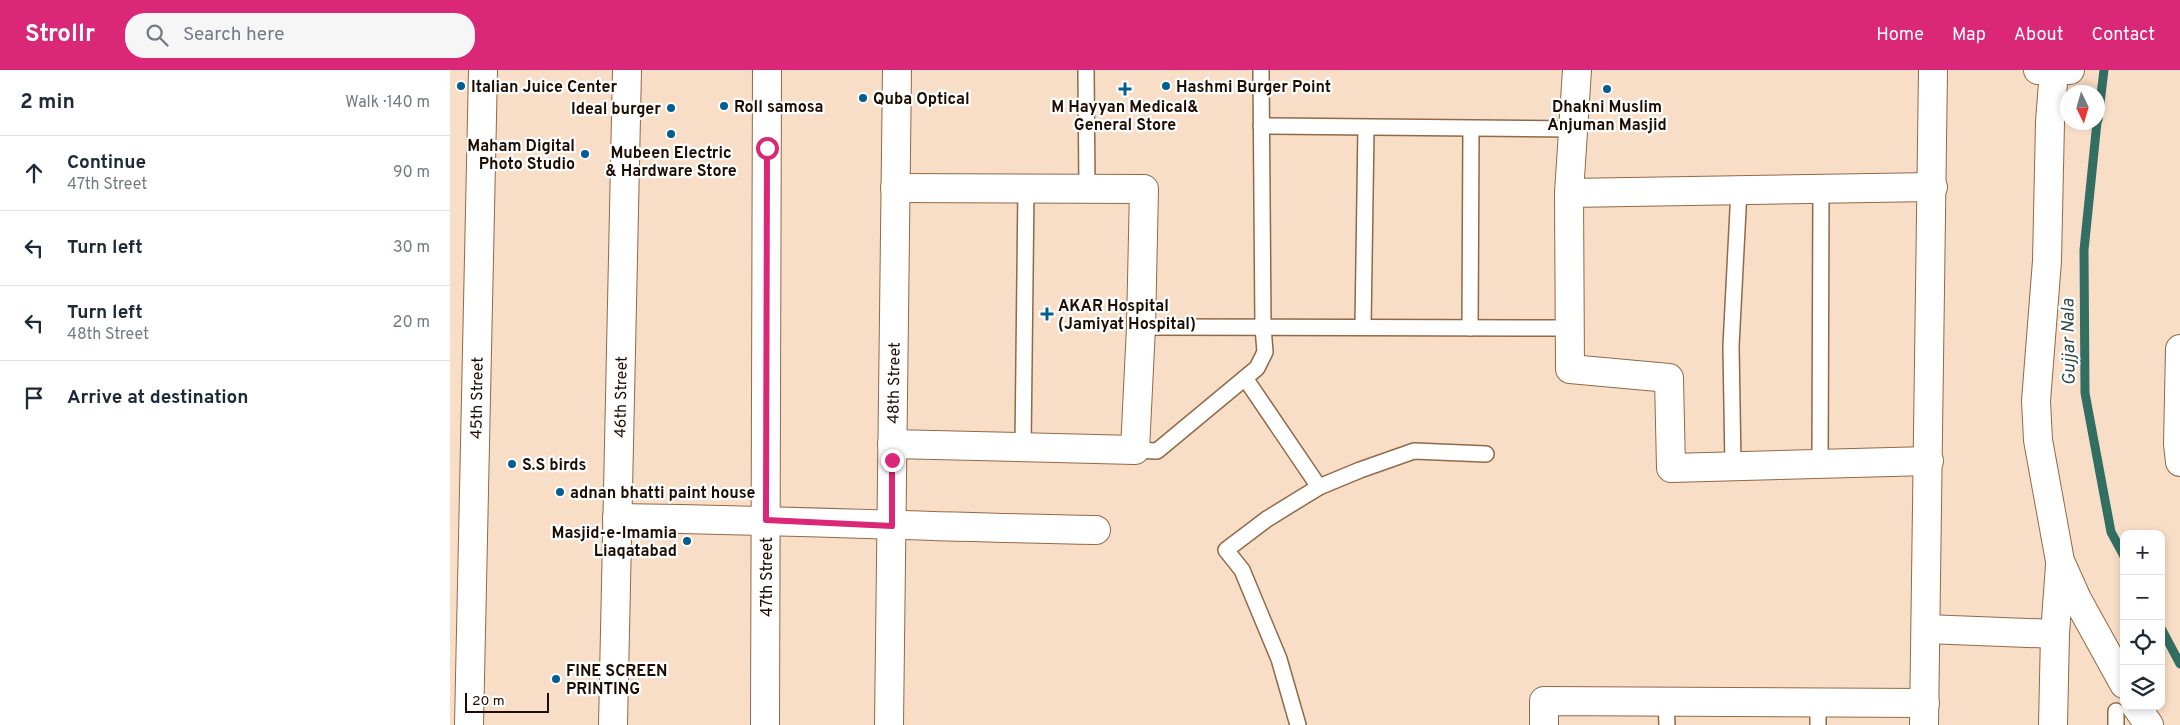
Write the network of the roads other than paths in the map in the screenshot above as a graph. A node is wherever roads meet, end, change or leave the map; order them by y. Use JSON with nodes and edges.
{"nodes":[{"id":1,"x":484,"y":70,"type":"edge"},
{"id":2,"x":627,"y":70,"type":"edge"},
{"id":3,"x":768,"y":70,"type":"edge"},
{"id":4,"x":897,"y":70,"type":"edge"},
{"id":5,"x":1086,"y":70,"type":"edge"},
{"id":6,"x":1261,"y":70,"type":"edge"},
{"id":7,"x":1577,"y":70,"type":"edge"},
{"id":8,"x":1933,"y":70,"type":"edge"},
{"id":9,"x":2038,"y":70,"type":"edge"},
{"id":10,"x":2054,"y":70,"type":"edge"},
{"id":11,"x":2069,"y":70,"type":"edge"},
{"id":12,"x":1261,"y":126,"type":"junction"},
{"id":13,"x":1366,"y":128,"type":"junction"},
{"id":14,"x":1471,"y":128,"type":"junction"},
{"id":15,"x":1573,"y":129,"type":"junction"},
{"id":16,"x":895,"y":188,"type":"junction"},
{"id":17,"x":1026,"y":188,"type":"junction"},
{"id":18,"x":1932,"y":188,"type":"junction"},
{"id":19,"x":1087,"y":189,"type":"junction"},
{"id":20,"x":1820,"y":189,"type":"junction"},
{"id":21,"x":1739,"y":190,"type":"junction"},
{"id":22,"x":1568,"y":193,"type":"junction"},
{"id":23,"x":1141,"y":327,"type":"junction"},
{"id":24,"x":1263,"y":327,"type":"junction"},
{"id":25,"x":1363,"y":327,"type":"junction"},
{"id":26,"x":1470,"y":328,"type":"junction"},
{"id":27,"x":1570,"y":328,"type":"junction"},
{"id":28,"x":2180,"y":349,"type":"edge"},
{"id":29,"x":1245,"y":378,"type":"junction"},
{"id":30,"x":892,"y":444,"type":"junction"},
{"id":31,"x":1023,"y":447,"type":"junction"},
{"id":32,"x":1135,"y":450,"type":"junction"},
{"id":33,"x":1486,"y":454,"type":"dead end"},
{"id":34,"x":1928,"y":461,"type":"junction"},
{"id":35,"x":2180,"y":462,"type":"edge"},
{"id":36,"x":1820,"y":464,"type":"junction"},
{"id":37,"x":1733,"y":467,"type":"junction"},
{"id":38,"x":1319,"y":487,"type":"junction"},
{"id":39,"x":617,"y":518,"type":"junction"},
{"id":40,"x":766,"y":520,"type":"junction"},
{"id":41,"x":892,"y":526,"type":"junction"},
{"id":42,"x":1096,"y":530,"type":"dead end"},
{"id":43,"x":2060,"y":561,"type":"junction"},
{"id":44,"x":1926,"y":629,"type":"junction"},
{"id":45,"x":2055,"y":634,"type":"junction"},
{"id":46,"x":2120,"y":677,"type":"edge"},
{"id":47,"x":1667,"y":713,"type":"edge"},
{"id":48,"x":1818,"y":714,"type":"edge"},
{"id":49,"x":1925,"y":714,"type":"edge"},
{"id":50,"x":2123,"y":714,"type":"edge"},
{"id":51,"x":470,"y":725,"type":"edge"},
{"id":52,"x":613,"y":725,"type":"edge"},
{"id":53,"x":765,"y":725,"type":"edge"},
{"id":54,"x":889,"y":725,"type":"edge"},
{"id":55,"x":1298,"y":725,"type":"edge"},
{"id":56,"x":1544,"y":725,"type":"edge"},
{"id":57,"x":2053,"y":725,"type":"edge"},
{"id":58,"x":2149,"y":725,"type":"edge"}],
"edges":[{"from":1,"to":51,"type":"street","name":"45th Street"},
{"from":2,"to":39,"type":"street","name":"46th Street"},
{"from":3,"to":40,"type":"street","name":"47th Street"},
{"from":4,"to":16,"type":"street","name":"48th Street"},
{"from":5,"to":19,"type":"lane"},
{"from":6,"to":12,"type":"lane"},
{"from":7,"to":15,"type":"street"},
{"from":8,"to":18,"type":"street"},
{"from":9,"to":10,"type":"street"},
{"from":10,"to":11,"type":"street"},
{"from":10,"to":43,"type":"street"},
{"from":12,"to":13,"type":"lane"},
{"from":12,"to":24,"type":"lane"},
{"from":13,"to":14,"type":"lane"},
{"from":13,"to":25,"type":"lane"},
{"from":14,"to":15,"type":"lane"},
{"from":14,"to":26,"type":"lane"},
{"from":15,"to":22,"type":"street"},
{"from":16,"to":17,"type":"street"},
{"from":16,"to":30,"type":"street","name":"48th Street"},
{"from":17,"to":19,"type":"street"},
{"from":17,"to":31,"type":"lane"},
{"from":18,"to":20,"type":"street"},
{"from":18,"to":34,"type":"street"},
{"from":19,"to":23,"type":"street"},
{"from":20,"to":21,"type":"street"},
{"from":20,"to":36,"type":"lane"},
{"from":21,"to":22,"type":"street"},
{"from":21,"to":37,"type":"lane"},
{"from":22,"to":27,"type":"street"},
{"from":23,"to":24,"type":"lane"},
{"from":23,"to":32,"type":"street"},
{"from":24,"to":25,"type":"lane"},
{"from":24,"to":29,"type":"lane"},
{"from":25,"to":26,"type":"lane"},
{"from":26,"to":27,"type":"lane"},
{"from":27,"to":37,"type":"street"},
{"from":28,"to":35,"type":"street"},
{"from":29,"to":32,"type":"lane"},
{"from":29,"to":38,"type":"lane"},
{"from":30,"to":31,"type":"street"},
{"from":30,"to":41,"type":"street","name":"48th Street"},
{"from":31,"to":32,"type":"street"},
{"from":33,"to":38,"type":"lane"},
{"from":34,"to":36,"type":"street"},
{"from":34,"to":44,"type":"street"},
{"from":36,"to":37,"type":"street"},
{"from":38,"to":55,"type":"lane"},
{"from":39,"to":40,"type":"street"},
{"from":39,"to":52,"type":"street","name":"46th Street"},
{"from":40,"to":41,"type":"street"},
{"from":40,"to":53,"type":"street","name":"47th Street"},
{"from":41,"to":42,"type":"street"},
{"from":41,"to":54,"type":"street","name":"48th Street"},
{"from":43,"to":45,"type":"street"},
{"from":43,"to":46,"type":"street"},
{"from":44,"to":45,"type":"street"},
{"from":44,"to":49,"type":"street"},
{"from":45,"to":57,"type":"street"},
{"from":47,"to":48,"type":"street"},
{"from":47,"to":56,"type":"street"},
{"from":48,"to":49,"type":"street"},
{"from":50,"to":58,"type":"street"}]}
